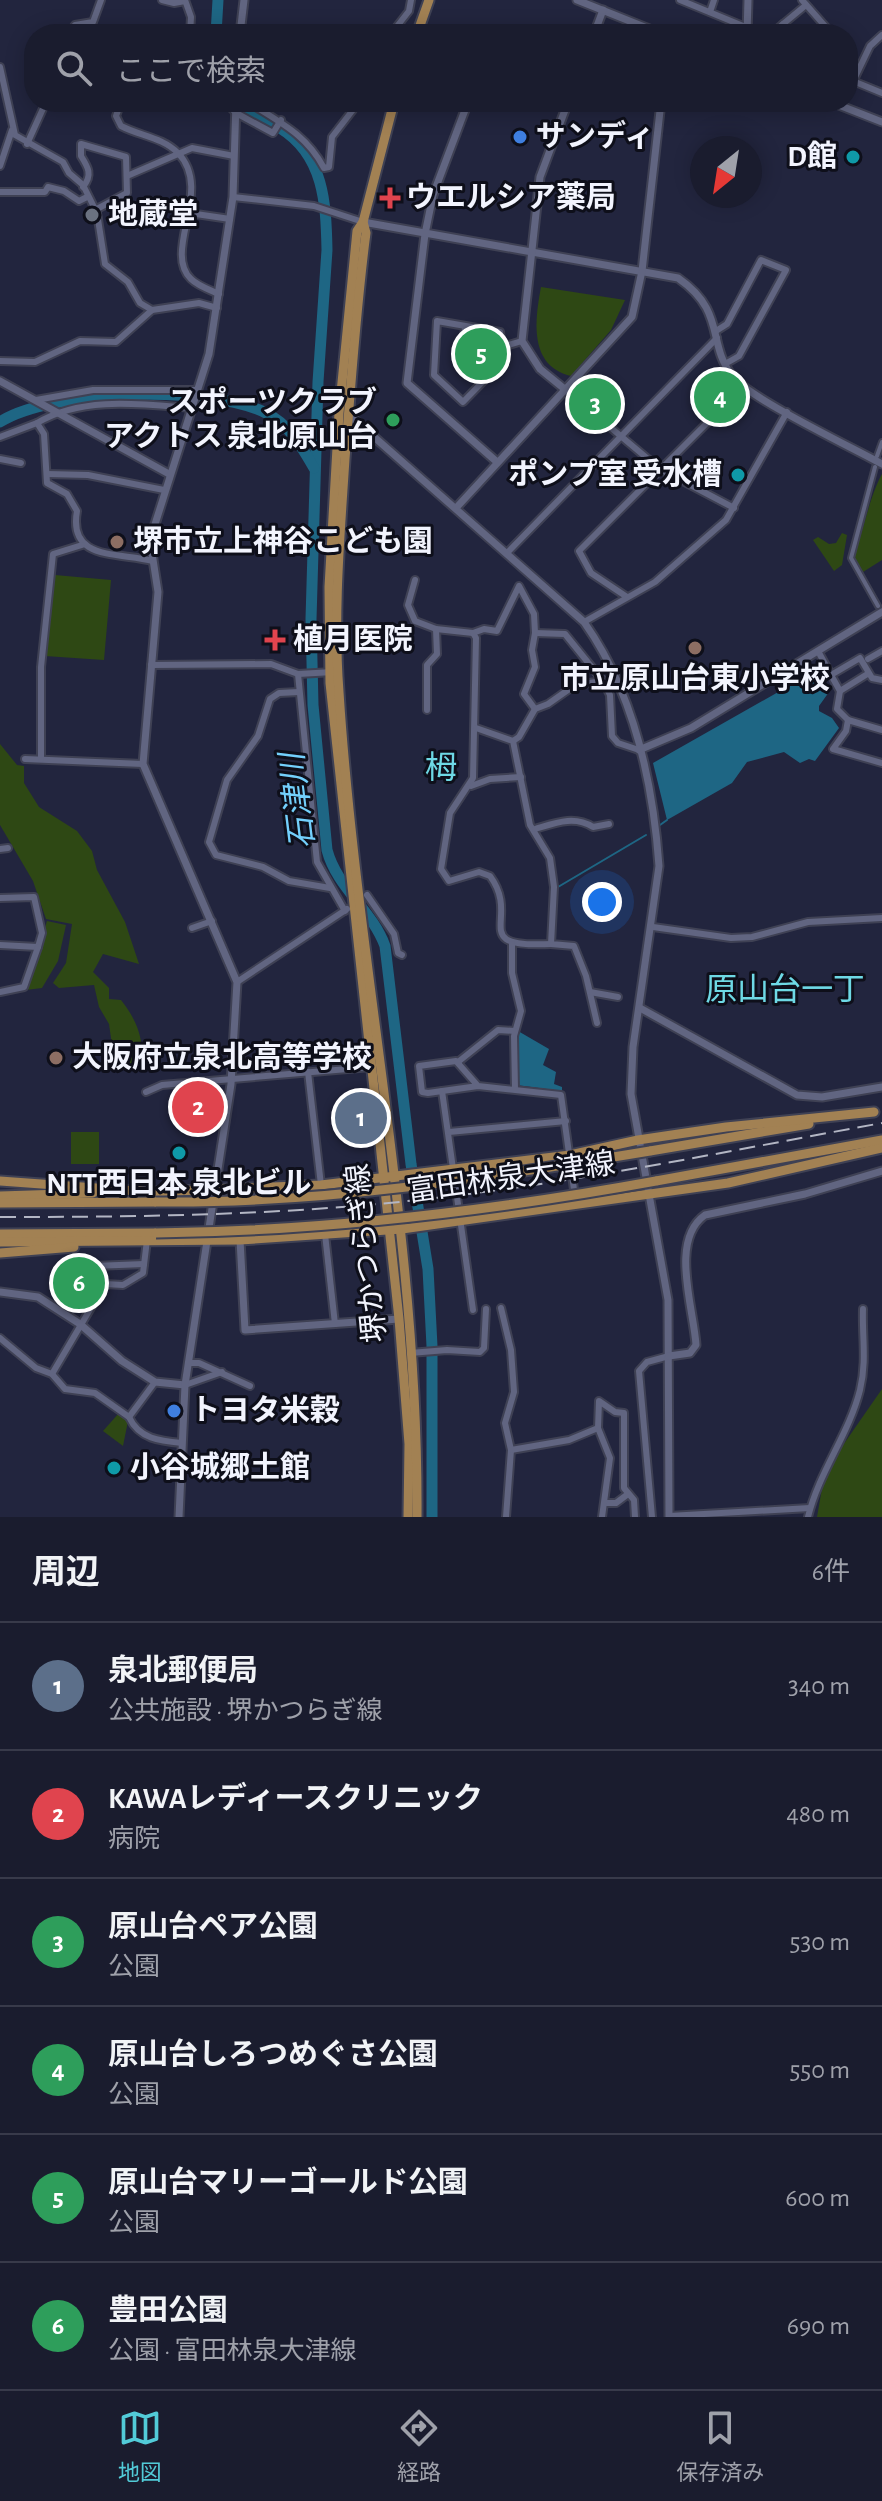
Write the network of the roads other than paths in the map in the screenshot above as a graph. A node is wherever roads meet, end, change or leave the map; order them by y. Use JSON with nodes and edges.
{"nodes":[{"id":1,"x":101,"y":0,"type":"edge"},
{"id":2,"x":162,"y":0,"type":"edge"},
{"id":3,"x":185,"y":0,"type":"edge"},
{"id":4,"x":244,"y":0,"type":"edge"},
{"id":5,"x":411,"y":0,"type":"edge"},
{"id":6,"x":429,"y":0,"type":"edge"},
{"id":7,"x":577,"y":0,"type":"edge"},
{"id":8,"x":680,"y":0,"type":"edge"},
{"id":9,"x":714,"y":0,"type":"edge"},
{"id":10,"x":748,"y":0,"type":"edge"},
{"id":11,"x":804,"y":2,"type":"edge"},
{"id":12,"x":603,"y":10,"type":"junction"},
{"id":13,"x":710,"y":12,"type":"junction"},
{"id":14,"x":81,"y":24,"type":"edge"},
{"id":15,"x":191,"y":24,"type":"edge"},
{"id":16,"x":241,"y":24,"type":"edge"},
{"id":17,"x":399,"y":24,"type":"edge"},
{"id":18,"x":421,"y":24,"type":"edge"},
{"id":19,"x":598,"y":24,"type":"edge"},
{"id":20,"x":637,"y":24,"type":"edge"},
{"id":21,"x":734,"y":24,"type":"edge"},
{"id":22,"x":748,"y":24,"type":"edge"},
{"id":23,"x":783,"y":24,"type":"edge"},
{"id":24,"x":823,"y":24,"type":"edge"},
{"id":25,"x":882,"y":35,"type":"edge"},
{"id":26,"x":858,"y":66,"type":"edge"},
{"id":27,"x":0,"y":67,"type":"edge"},
{"id":28,"x":858,"y":82,"type":"edge"},
{"id":29,"x":882,"y":93,"type":"edge"},
{"id":30,"x":858,"y":111,"type":"edge"},
{"id":31,"x":41,"y":112,"type":"edge"},
{"id":32,"x":117,"y":112,"type":"edge"},
{"id":33,"x":236,"y":112,"type":"joint"},
{"id":34,"x":266,"y":112,"type":"edge"},
{"id":35,"x":351,"y":112,"type":"edge"},
{"id":36,"x":391,"y":112,"type":"edge"},
{"id":37,"x":464,"y":112,"type":"edge"},
{"id":38,"x":564,"y":112,"type":"edge"},
{"id":39,"x":660,"y":112,"type":"edge"},
{"id":40,"x":281,"y":120,"type":"junction"},
{"id":41,"x":882,"y":122,"type":"edge"},
{"id":42,"x":12,"y":130,"type":"junction"},
{"id":43,"x":27,"y":144,"type":"junction"},
{"id":44,"x":180,"y":155,"type":"junction"},
{"id":45,"x":234,"y":156,"type":"junction"},
{"id":46,"x":0,"y":166,"type":"edge"},
{"id":47,"x":127,"y":176,"type":"junction"},
{"id":48,"x":83,"y":187,"type":"junction"},
{"id":49,"x":0,"y":192,"type":"edge"},
{"id":50,"x":87,"y":197,"type":"junction"},
{"id":51,"x":233,"y":197,"type":"junction"},
{"id":52,"x":95,"y":210,"type":"junction"},
{"id":53,"x":189,"y":213,"type":"junction"},
{"id":54,"x":230,"y":219,"type":"junction"},
{"id":55,"x":363,"y":222,"type":"junction"},
{"id":56,"x":425,"y":234,"type":"junction"},
{"id":57,"x":530,"y":252,"type":"junction"},
{"id":58,"x":642,"y":271,"type":"junction"},
{"id":59,"x":219,"y":294,"type":"junction"},
{"id":60,"x":217,"y":308,"type":"junction"},
{"id":61,"x":152,"y":310,"type":"junction"},
{"id":62,"x":465,"y":327,"type":"junction"},
{"id":63,"x":717,"y":334,"type":"junction"},
{"id":64,"x":522,"y":341,"type":"junction"},
{"id":65,"x":502,"y":347,"type":"junction"},
{"id":66,"x":0,"y":361,"type":"edge"},
{"id":67,"x":725,"y":364,"type":"junction"},
{"id":68,"x":481,"y":380,"type":"junction"},
{"id":69,"x":0,"y":381,"type":"edge"},
{"id":70,"x":743,"y":387,"type":"junction"},
{"id":71,"x":197,"y":391,"type":"junction"},
{"id":72,"x":567,"y":391,"type":"junction"},
{"id":73,"x":37,"y":401,"type":"junction"},
{"id":74,"x":192,"y":407,"type":"junction"},
{"id":75,"x":54,"y":411,"type":"junction"},
{"id":76,"x":787,"y":412,"type":"junction"},
{"id":77,"x":344,"y":414,"type":"junction"},
{"id":78,"x":37,"y":423,"type":"junction"},
{"id":79,"x":621,"y":433,"type":"junction"},
{"id":80,"x":0,"y":437,"type":"edge"},
{"id":81,"x":882,"y":442,"type":"edge"},
{"id":82,"x":877,"y":456,"type":"dead end"},
{"id":83,"x":0,"y":459,"type":"edge"},
{"id":84,"x":497,"y":462,"type":"junction"},
{"id":85,"x":21,"y":463,"type":"dead end"},
{"id":86,"x":878,"y":465,"type":"edge"},
{"id":87,"x":660,"y":469,"type":"junction"},
{"id":88,"x":47,"y":474,"type":"junction"},
{"id":89,"x":169,"y":474,"type":"junction"},
{"id":90,"x":164,"y":490,"type":"junction"},
{"id":91,"x":456,"y":508,"type":"junction"},
{"id":92,"x":734,"y":508,"type":"junction"},
{"id":93,"x":82,"y":545,"type":"junction"},
{"id":94,"x":507,"y":553,"type":"junction"},
{"id":95,"x":153,"y":561,"type":"junction"},
{"id":96,"x":415,"y":580,"type":"dead end"},
{"id":97,"x":627,"y":597,"type":"junction"},
{"id":98,"x":880,"y":609,"type":"edge"},
{"id":99,"x":584,"y":622,"type":"junction"},
{"id":100,"x":436,"y":629,"type":"junction"},
{"id":101,"x":473,"y":633,"type":"junction"},
{"id":102,"x":535,"y":633,"type":"junction"},
{"id":103,"x":818,"y":651,"type":"junction"},
{"id":104,"x":882,"y":651,"type":"edge"},
{"id":105,"x":868,"y":659,"type":"dead end"},
{"id":106,"x":151,"y":665,"type":"junction"},
{"id":107,"x":330,"y":672,"type":"junction"},
{"id":108,"x":869,"y":673,"type":"junction"},
{"id":109,"x":300,"y":674,"type":"junction"},
{"id":110,"x":831,"y":675,"type":"junction"},
{"id":111,"x":882,"y":680,"type":"edge"},
{"id":112,"x":603,"y":681,"type":"junction"},
{"id":113,"x":840,"y":691,"type":"junction"},
{"id":114,"x":299,"y":692,"type":"junction"},
{"id":115,"x":535,"y":709,"type":"junction"},
{"id":116,"x":427,"y":710,"type":"dead end"},
{"id":117,"x":848,"y":720,"type":"junction"},
{"id":118,"x":476,"y":728,"type":"junction"},
{"id":119,"x":882,"y":730,"type":"edge"},
{"id":120,"x":513,"y":741,"type":"junction"},
{"id":121,"x":639,"y":750,"type":"junction"},
{"id":122,"x":25,"y":759,"type":"dead end"},
{"id":123,"x":41,"y":759,"type":"junction"},
{"id":124,"x":882,"y":763,"type":"edge"},
{"id":125,"x":143,"y":764,"type":"junction"},
{"id":126,"x":521,"y":777,"type":"junction"},
{"id":127,"x":471,"y":786,"type":"junction"},
{"id":128,"x":609,"y":824,"type":"dead end"},
{"id":129,"x":535,"y":829,"type":"junction"},
{"id":130,"x":330,"y":888,"type":"junction"},
{"id":131,"x":0,"y":898,"type":"edge"},
{"id":132,"x":356,"y":904,"type":"junction"},
{"id":133,"x":882,"y":918,"type":"edge"},
{"id":134,"x":212,"y":921,"type":"junction"},
{"id":135,"x":653,"y":927,"type":"junction"},
{"id":136,"x":192,"y":928,"type":"dead end"},
{"id":137,"x":512,"y":944,"type":"junction"},
{"id":138,"x":551,"y":944,"type":"junction"},
{"id":139,"x":0,"y":945,"type":"edge"},
{"id":140,"x":38,"y":947,"type":"junction"},
{"id":141,"x":402,"y":955,"type":"dead end"},
{"id":142,"x":237,"y":982,"type":"junction"},
{"id":143,"x":0,"y":992,"type":"edge"},
{"id":144,"x":590,"y":992,"type":"junction"},
{"id":145,"x":618,"y":997,"type":"dead end"},
{"id":146,"x":640,"y":1008,"type":"junction"},
{"id":147,"x":597,"y":1023,"type":"dead end"},
{"id":148,"x":515,"y":1031,"type":"junction"},
{"id":149,"x":458,"y":1062,"type":"junction"},
{"id":150,"x":371,"y":1067,"type":"junction"},
{"id":151,"x":308,"y":1072,"type":"junction"},
{"id":152,"x":232,"y":1077,"type":"junction"},
{"id":153,"x":478,"y":1086,"type":"junction"},
{"id":154,"x":882,"y":1087,"type":"edge"},
{"id":155,"x":515,"y":1089,"type":"junction"},
{"id":156,"x":442,"y":1091,"type":"junction"},
{"id":157,"x":146,"y":1092,"type":"dead end"},
{"id":158,"x":878,"y":1111,"type":"edge"},
{"id":159,"x":566,"y":1121,"type":"junction"},
{"id":160,"x":449,"y":1132,"type":"junction"},
{"id":161,"x":638,"y":1140,"type":"junction"},
{"id":162,"x":882,"y":1140,"type":"edge"},
{"id":163,"x":882,"y":1148,"type":"edge"},
{"id":164,"x":570,"y":1155,"type":"junction"},
{"id":165,"x":456,"y":1171,"type":"junction"},
{"id":166,"x":882,"y":1171,"type":"edge"},
{"id":167,"x":393,"y":1178,"type":"junction"},
{"id":168,"x":0,"y":1181,"type":"edge"},
{"id":169,"x":321,"y":1185,"type":"junction"},
{"id":170,"x":215,"y":1190,"type":"junction"},
{"id":171,"x":647,"y":1192,"type":"junction"},
{"id":172,"x":0,"y":1196,"type":"edge"},
{"id":173,"x":153,"y":1197,"type":"junction"},
{"id":174,"x":0,"y":1203,"type":"edge"},
{"id":175,"x":576,"y":1205,"type":"junction"},
{"id":176,"x":461,"y":1222,"type":"junction"},
{"id":177,"x":405,"y":1228,"type":"junction"},
{"id":178,"x":389,"y":1229,"type":"junction"},
{"id":179,"x":0,"y":1234,"type":"edge"},
{"id":180,"x":325,"y":1234,"type":"junction"},
{"id":181,"x":142,"y":1240,"type":"junction"},
{"id":182,"x":206,"y":1240,"type":"junction"},
{"id":183,"x":240,"y":1240,"type":"junction"},
{"id":184,"x":0,"y":1242,"type":"edge"},
{"id":185,"x":0,"y":1253,"type":"edge"},
{"id":186,"x":144,"y":1264,"type":"junction"},
{"id":187,"x":98,"y":1267,"type":"dead end"},
{"id":188,"x":0,"y":1292,"type":"edge"},
{"id":189,"x":501,"y":1308,"type":"dead end"},
{"id":190,"x":486,"y":1309,"type":"dead end"},
{"id":191,"x":863,"y":1309,"type":"dead end"},
{"id":192,"x":473,"y":1310,"type":"dead end"},
{"id":193,"x":399,"y":1319,"type":"junction"},
{"id":194,"x":80,"y":1324,"type":"junction"},
{"id":195,"x":335,"y":1324,"type":"junction"},
{"id":196,"x":0,"y":1338,"type":"edge"},
{"id":197,"x":412,"y":1353,"type":"junction"},
{"id":198,"x":669,"y":1356,"type":"junction"},
{"id":199,"x":188,"y":1363,"type":"junction"},
{"id":200,"x":222,"y":1372,"type":"junction"},
{"id":201,"x":52,"y":1374,"type":"junction"},
{"id":202,"x":155,"y":1382,"type":"junction"},
{"id":203,"x":185,"y":1385,"type":"junction"},
{"id":204,"x":250,"y":1386,"type":"dead end"},
{"id":205,"x":129,"y":1417,"type":"junction"},
{"id":206,"x":598,"y":1428,"type":"junction"},
{"id":207,"x":182,"y":1443,"type":"junction"},
{"id":208,"x":511,"y":1450,"type":"junction"},
{"id":209,"x":628,"y":1494,"type":"junction"},
{"id":210,"x":605,"y":1503,"type":"junction"},
{"id":211,"x":810,"y":1508,"type":"junction"},
{"id":212,"x":669,"y":1516,"type":"edge"},
{"id":213,"x":697,"y":1516,"type":"edge"},
{"id":214,"x":179,"y":1517,"type":"edge"},
{"id":215,"x":408,"y":1517,"type":"edge"},
{"id":216,"x":417,"y":1517,"type":"edge"},
{"id":217,"x":506,"y":1517,"type":"edge"},
{"id":218,"x":602,"y":1517,"type":"edge"},
{"id":219,"x":635,"y":1517,"type":"edge"},
{"id":220,"x":652,"y":1517,"type":"edge"},
{"id":221,"x":808,"y":1517,"type":"edge"}],
"edges":[{"from":1,"to":14,"type":"street"},
{"from":2,"to":3,"type":"street"},
{"from":3,"to":15,"type":"street"},
{"from":4,"to":16,"type":"street"},
{"from":5,"to":17,"type":"street"},
{"from":6,"to":18,"type":"main road"},
{"from":7,"to":12,"type":"street"},
{"from":8,"to":13,"type":"street"},
{"from":9,"to":13,"type":"street"},
{"from":10,"to":22,"type":"street"},
{"from":11,"to":23,"type":"street"},
{"from":11,"to":24,"type":"street"},
{"from":12,"to":19,"type":"street"},
{"from":12,"to":20,"type":"street"},
{"from":13,"to":21,"type":"street"},
{"from":25,"to":26,"type":"street"},
{"from":27,"to":42,"type":"street"},
{"from":28,"to":29,"type":"street"},
{"from":30,"to":41,"type":"street"},
{"from":31,"to":43,"type":"street"},
{"from":32,"to":44,"type":"street"},
{"from":33,"to":40,"type":"street"},
{"from":33,"to":45,"type":"street"},
{"from":34,"to":40,"type":"street"},
{"from":35,"to":40,"type":"street"},
{"from":36,"to":55,"type":"main road","name":"堺かつらぎ線"},
{"from":37,"to":56,"type":"street"},
{"from":38,"to":57,"type":"street"},
{"from":39,"to":58,"type":"street"},
{"from":42,"to":43,"type":"street"},
{"from":42,"to":46,"type":"street"},
{"from":43,"to":48,"type":"street"},
{"from":44,"to":45,"type":"street"},
{"from":44,"to":47,"type":"street"},
{"from":44,"to":53,"type":"street"},
{"from":45,"to":51,"type":"street"},
{"from":47,"to":48,"type":"street"},
{"from":47,"to":52,"type":"street"},
{"from":48,"to":50,"type":"street"},
{"from":49,"to":50,"type":"street"},
{"from":50,"to":52,"type":"street"},
{"from":51,"to":54,"type":"street"},
{"from":51,"to":55,"type":"street"},
{"from":52,"to":61,"type":"street"},
{"from":53,"to":54,"type":"street"},
{"from":53,"to":59,"type":"street"},
{"from":54,"to":59,"type":"street"},
{"from":55,"to":56,"type":"street"},
{"from":55,"to":77,"type":"main road","name":"堺かつらぎ線"},
{"from":56,"to":57,"type":"street"},
{"from":56,"to":84,"type":"street"},
{"from":57,"to":58,"type":"street"},
{"from":57,"to":64,"type":"street"},
{"from":58,"to":63,"type":"street"},
{"from":58,"to":72,"type":"street"},
{"from":59,"to":60,"type":"street"},
{"from":60,"to":61,"type":"street"},
{"from":60,"to":71,"type":"street"},
{"from":61,"to":66,"type":"street"},
{"from":62,"to":65,"type":"street"},
{"from":62,"to":68,"type":"street"},
{"from":62,"to":68,"type":"street"},
{"from":63,"to":67,"type":"street"},
{"from":63,"to":67,"type":"street"},
{"from":63,"to":79,"type":"street"},
{"from":64,"to":65,"type":"street"},
{"from":64,"to":72,"type":"street"},
{"from":65,"to":68,"type":"street"},
{"from":67,"to":70,"type":"street"},
{"from":69,"to":73,"type":"street"},
{"from":70,"to":76,"type":"street"},
{"from":70,"to":87,"type":"street"},
{"from":71,"to":73,"type":"street"},
{"from":71,"to":74,"type":"street"},
{"from":72,"to":79,"type":"street"},
{"from":72,"to":84,"type":"street"},
{"from":73,"to":75,"type":"street"},
{"from":74,"to":75,"type":"street"},
{"from":74,"to":89,"type":"street"},
{"from":75,"to":78,"type":"street"},
{"from":75,"to":89,"type":"street"},
{"from":76,"to":86,"type":"street"},
{"from":76,"to":92,"type":"street"},
{"from":77,"to":91,"type":"street"},
{"from":77,"to":107,"type":"main road","name":"堺かつらぎ線"},
{"from":78,"to":80,"type":"street"},
{"from":78,"to":88,"type":"street"},
{"from":79,"to":87,"type":"street"},
{"from":79,"to":94,"type":"street"},
{"from":81,"to":82,"type":"street"},
{"from":83,"to":85,"type":"street"},
{"from":84,"to":91,"type":"street"},
{"from":86,"to":98,"type":"street"},
{"from":87,"to":92,"type":"street"},
{"from":87,"to":97,"type":"street"},
{"from":88,"to":90,"type":"street"},
{"from":88,"to":93,"type":"street"},
{"from":89,"to":90,"type":"street"},
{"from":90,"to":95,"type":"street"},
{"from":91,"to":94,"type":"street"},
{"from":92,"to":97,"type":"street"},
{"from":93,"to":95,"type":"street"},
{"from":93,"to":123,"type":"street"},
{"from":94,"to":99,"type":"street"},
{"from":95,"to":106,"type":"street"},
{"from":96,"to":100,"type":"street"},
{"from":97,"to":99,"type":"street"},
{"from":98,"to":103,"type":"street"},
{"from":99,"to":121,"type":"street"},
{"from":100,"to":101,"type":"street"},
{"from":100,"to":116,"type":"street"},
{"from":101,"to":102,"type":"street"},
{"from":101,"to":118,"type":"street"},
{"from":102,"to":112,"type":"street"},
{"from":102,"to":115,"type":"street"},
{"from":103,"to":110,"type":"street"},
{"from":103,"to":121,"type":"street"},
{"from":104,"to":105,"type":"street"},
{"from":106,"to":109,"type":"street"},
{"from":106,"to":125,"type":"street"},
{"from":107,"to":109,"type":"street"},
{"from":107,"to":132,"type":"main road","name":"堺かつらぎ線"},
{"from":107,"to":132,"type":"main road","name":"堺かつらぎ線"},
{"from":108,"to":110,"type":"street"},
{"from":108,"to":111,"type":"street"},
{"from":108,"to":113,"type":"street"},
{"from":109,"to":114,"type":"street"},
{"from":110,"to":113,"type":"street"},
{"from":112,"to":115,"type":"street"},
{"from":112,"to":121,"type":"street"},
{"from":113,"to":117,"type":"street"},
{"from":114,"to":130,"type":"street"},
{"from":114,"to":130,"type":"street"},
{"from":115,"to":120,"type":"street"},
{"from":117,"to":119,"type":"street"},
{"from":117,"to":124,"type":"street"},
{"from":118,"to":120,"type":"street"},
{"from":118,"to":127,"type":"street"},
{"from":120,"to":126,"type":"street"},
{"from":121,"to":135,"type":"street"},
{"from":122,"to":123,"type":"street"},
{"from":123,"to":125,"type":"street"},
{"from":125,"to":134,"type":"street"},
{"from":126,"to":127,"type":"street"},
{"from":126,"to":129,"type":"street"},
{"from":127,"to":137,"type":"street"},
{"from":128,"to":129,"type":"street"},
{"from":129,"to":138,"type":"street"},
{"from":130,"to":132,"type":"street"},
{"from":131,"to":140,"type":"street"},
{"from":132,"to":141,"type":"street"},
{"from":132,"to":142,"type":"street"},
{"from":132,"to":150,"type":"main road","name":"堺かつらぎ線"},
{"from":132,"to":167,"type":"main road","name":"堺かつらぎ線"},
{"from":133,"to":135,"type":"street"},
{"from":134,"to":136,"type":"street"},
{"from":134,"to":142,"type":"street"},
{"from":135,"to":146,"type":"street"},
{"from":137,"to":138,"type":"street"},
{"from":137,"to":148,"type":"street"},
{"from":138,"to":144,"type":"street"},
{"from":139,"to":140,"type":"street"},
{"from":140,"to":143,"type":"street"},
{"from":142,"to":152,"type":"street"},
{"from":144,"to":145,"type":"street"},
{"from":144,"to":147,"type":"street"},
{"from":146,"to":154,"type":"street"},
{"from":146,"to":161,"type":"street"},
{"from":148,"to":149,"type":"street"},
{"from":148,"to":155,"type":"street"},
{"from":149,"to":153,"type":"street"},
{"from":149,"to":156,"type":"street"},
{"from":150,"to":151,"type":"street"},
{"from":150,"to":167,"type":"main road","name":"堺かつらぎ線"},
{"from":151,"to":152,"type":"street"},
{"from":151,"to":169,"type":"street"},
{"from":152,"to":157,"type":"street"},
{"from":152,"to":170,"type":"street"},
{"from":153,"to":155,"type":"street"},
{"from":153,"to":156,"type":"street"},
{"from":155,"to":159,"type":"street"},
{"from":156,"to":160,"type":"street"},
{"from":158,"to":161,"type":"main road"},
{"from":158,"to":173,"type":"main road","name":"富田林泉大津線","bridge":true},
{"from":159,"to":160,"type":"street"},
{"from":159,"to":164,"type":"street"},
{"from":160,"to":165,"type":"street"},
{"from":161,"to":164,"type":"main road"},
{"from":161,"to":171,"type":"street"},
{"from":162,"to":179,"type":"main road","name":"富田林泉大津線","bridge":true},
{"from":163,"to":171,"type":"main road"},
{"from":164,"to":165,"type":"main road"},
{"from":164,"to":175,"type":"street"},
{"from":165,"to":167,"type":"main road"},
{"from":165,"to":176,"type":"street"},
{"from":166,"to":198,"type":"street"},
{"from":167,"to":169,"type":"main road"},
{"from":167,"to":177,"type":"main road","name":"堺かつらぎ線"},
{"from":167,"to":178,"type":"main road","name":"堺かつらぎ線"},
{"from":168,"to":173,"type":"main road"},
{"from":169,"to":170,"type":"main road"},
{"from":170,"to":173,"type":"main road"},
{"from":170,"to":182,"type":"street"},
{"from":171,"to":175,"type":"main road"},
{"from":171,"to":198,"type":"street"},
{"from":172,"to":173,"type":"main road"},
{"from":173,"to":174,"type":"main road","name":"富田林泉大津線"},
{"from":175,"to":176,"type":"main road"},
{"from":176,"to":177,"type":"main road"},
{"from":176,"to":192,"type":"street"},
{"from":177,"to":178,"type":"main road"},
{"from":177,"to":197,"type":"main road","name":"堺かつらぎ線"},
{"from":178,"to":180,"type":"main road"},
{"from":178,"to":193,"type":"main road","name":"堺かつらぎ線"},
{"from":180,"to":183,"type":"main road"},
{"from":180,"to":195,"type":"street"},
{"from":181,"to":182,"type":"main road"},
{"from":181,"to":184,"type":"main road"},
{"from":181,"to":185,"type":"main road"},
{"from":181,"to":186,"type":"street"},
{"from":182,"to":183,"type":"main road"},
{"from":182,"to":199,"type":"street"},
{"from":183,"to":195,"type":"street"},
{"from":186,"to":187,"type":"street"},
{"from":186,"to":194,"type":"street"},
{"from":188,"to":194,"type":"street"},
{"from":189,"to":208,"type":"street"},
{"from":190,"to":197,"type":"street"},
{"from":191,"to":211,"type":"street"},
{"from":193,"to":195,"type":"street"},
{"from":193,"to":197,"type":"main road","name":"堺かつらぎ線"},
{"from":194,"to":201,"type":"street"},
{"from":194,"to":202,"type":"street"},
{"from":196,"to":201,"type":"street"},
{"from":197,"to":215,"type":"main road","name":"堺かつらぎ線"},
{"from":197,"to":216,"type":"main road","name":"堺かつらぎ線"},
{"from":198,"to":212,"type":"street"},
{"from":198,"to":220,"type":"street"},
{"from":199,"to":200,"type":"street"},
{"from":199,"to":203,"type":"street"},
{"from":200,"to":203,"type":"street"},
{"from":200,"to":204,"type":"street"},
{"from":201,"to":205,"type":"street"},
{"from":202,"to":203,"type":"street"},
{"from":202,"to":205,"type":"street"},
{"from":203,"to":207,"type":"street"},
{"from":205,"to":207,"type":"street"},
{"from":206,"to":208,"type":"street"},
{"from":206,"to":209,"type":"street"},
{"from":206,"to":210,"type":"street"},
{"from":207,"to":214,"type":"street"},
{"from":208,"to":217,"type":"street"},
{"from":209,"to":210,"type":"street"},
{"from":209,"to":219,"type":"street"},
{"from":210,"to":218,"type":"street"},
{"from":211,"to":213,"type":"street"},
{"from":211,"to":221,"type":"street"},
{"from":212,"to":213,"type":"street"}]}
